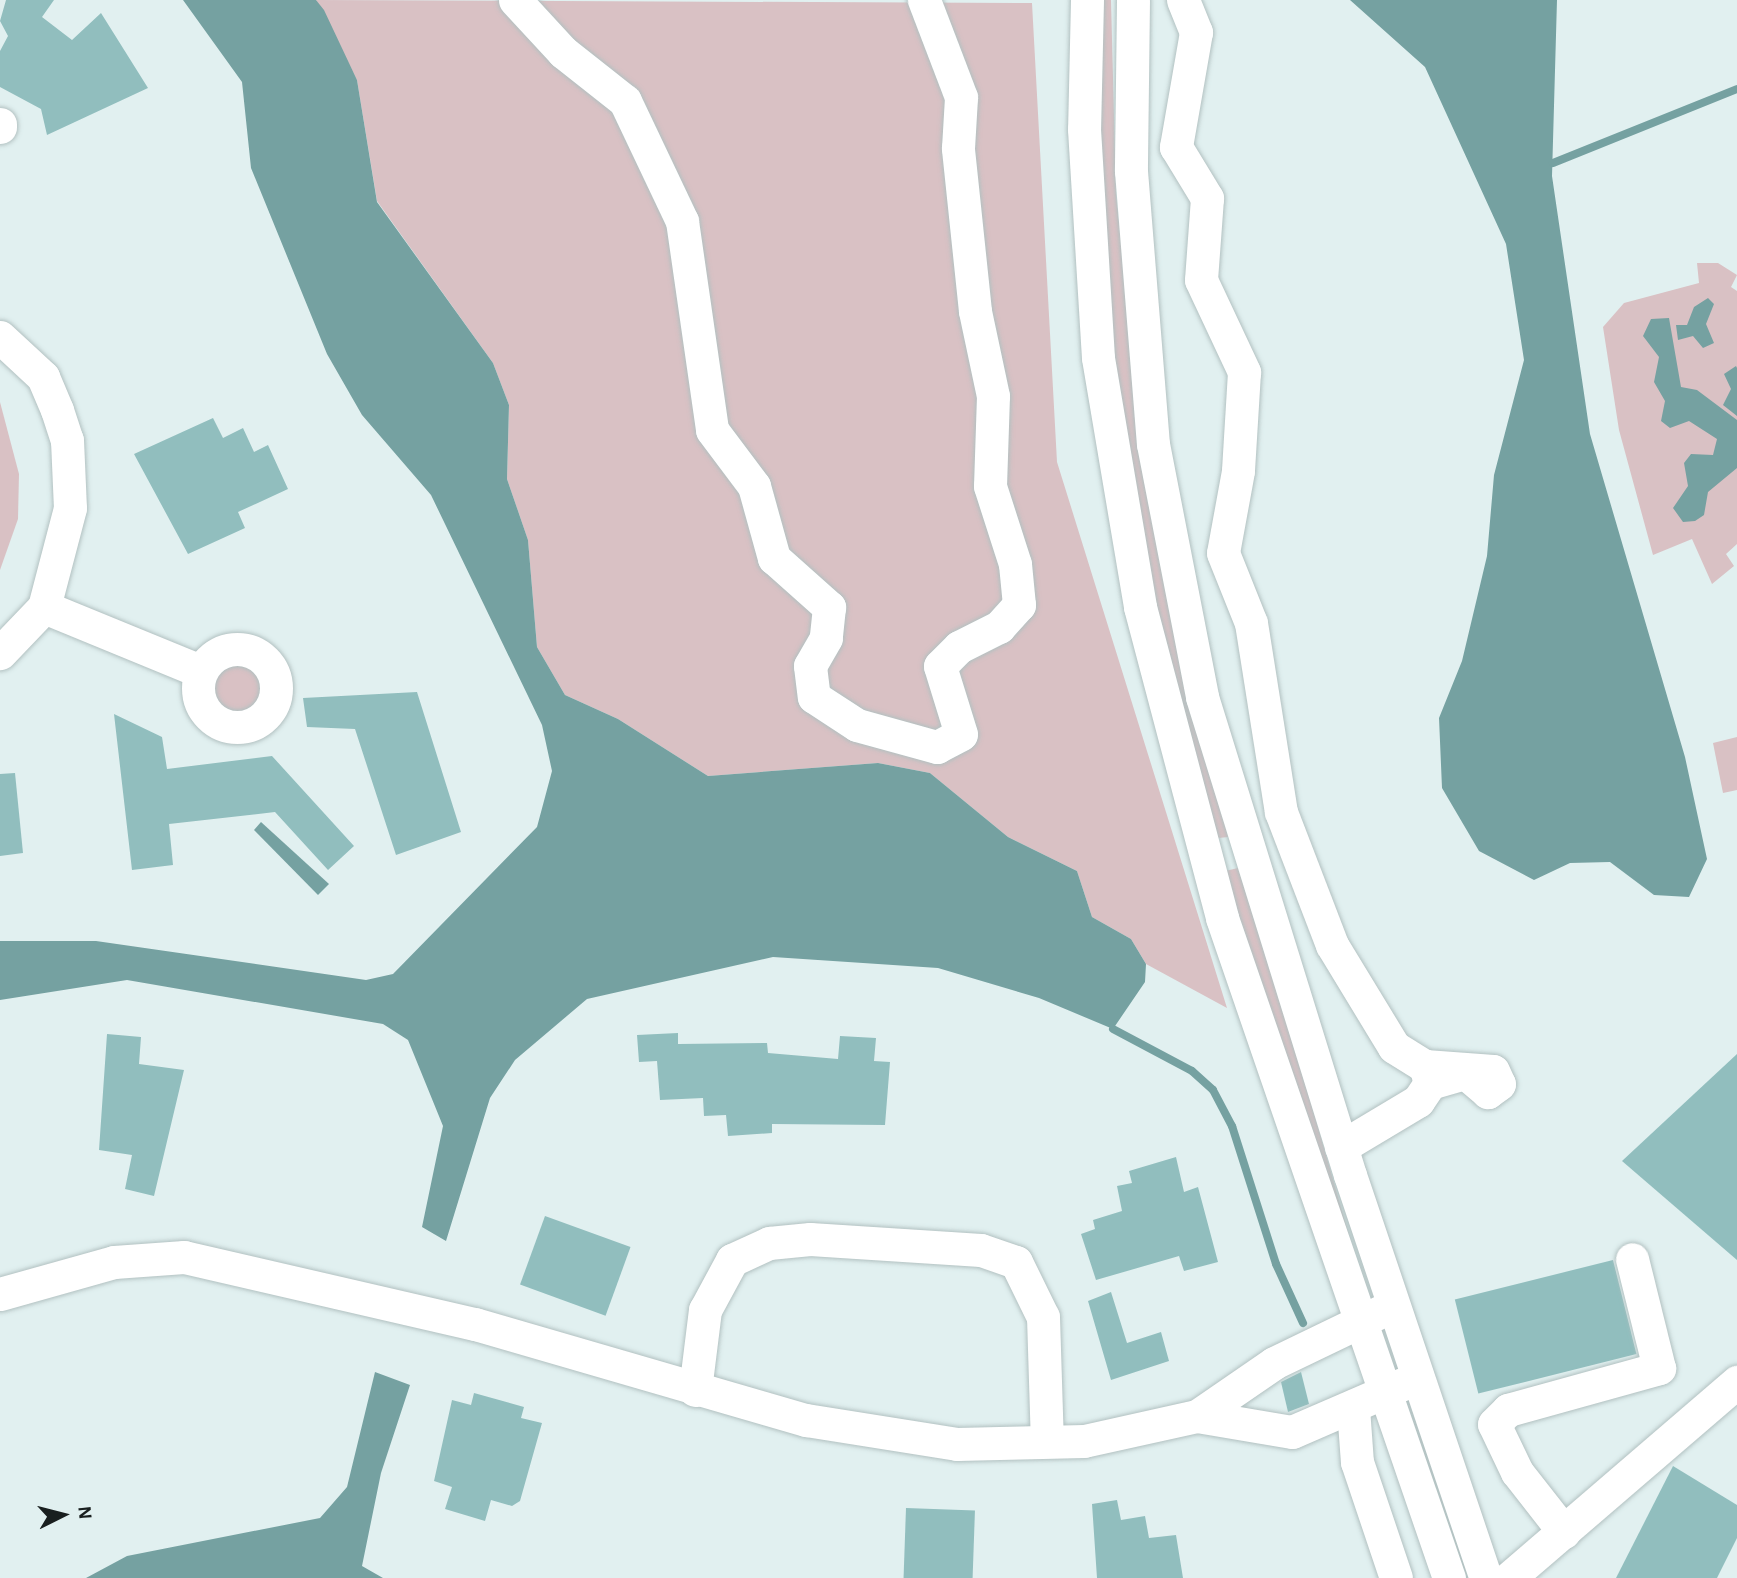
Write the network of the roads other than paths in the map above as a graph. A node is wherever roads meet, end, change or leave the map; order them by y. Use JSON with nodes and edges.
{"nodes":[{"id":1,"x":515,"y":0,"type":"edge"},
{"id":2,"x":925,"y":0,"type":"edge"},
{"id":3,"x":1087,"y":0,"type":"edge"},
{"id":4,"x":1133,"y":0,"type":"edge"},
{"id":5,"x":1183,"y":0,"type":"edge"},
{"id":6,"x":0,"y":337,"type":"edge"},
{"id":7,"x":44,"y":607,"type":"junction"},
{"id":8,"x":0,"y":653,"type":"edge"},
{"id":9,"x":200,"y":671,"type":"dead end"},
{"id":10,"x":1341,"y":1147,"type":"junction"},
{"id":11,"x":1632,"y":1259,"type":"dead end"},
{"id":12,"x":0,"y":1294,"type":"edge"},
{"id":13,"x":1394,"y":1307,"type":"junction"},
{"id":14,"x":1360,"y":1318,"type":"junction"},
{"id":15,"x":1417,"y":1375,"type":"junction"},
{"id":16,"x":1737,"y":1382,"type":"edge"},
{"id":17,"x":695,"y":1391,"type":"junction"},
{"id":18,"x":1386,"y":1394,"type":"junction"},
{"id":19,"x":1353,"y":1408,"type":"junction"},
{"id":20,"x":1197,"y":1416,"type":"junction"},
{"id":21,"x":1047,"y":1441,"type":"junction"},
{"id":22,"x":1564,"y":1532,"type":"junction"},
{"id":23,"x":1396,"y":1578,"type":"edge"},
{"id":24,"x":1449,"y":1578,"type":"edge"},
{"id":25,"x":1486,"y":1578,"type":"edge"},
{"id":26,"x":1509,"y":1578,"type":"edge"}],
"edges":[{"from":1,"to":2,"type":"street"},
{"from":3,"to":14,"type":"street"},
{"from":4,"to":10,"type":"street"},
{"from":5,"to":10,"type":"street"},
{"from":6,"to":7,"type":"street"},
{"from":7,"to":8,"type":"street"},
{"from":7,"to":9,"type":"street"},
{"from":10,"to":13,"type":"street"},
{"from":11,"to":22,"type":"street"},
{"from":12,"to":17,"type":"street"},
{"from":13,"to":14,"type":"street"},
{"from":13,"to":15,"type":"street"},
{"from":14,"to":18,"type":"street"},
{"from":14,"to":20,"type":"street"},
{"from":15,"to":18,"type":"street"},
{"from":15,"to":25,"type":"street"},
{"from":16,"to":22,"type":"street"},
{"from":17,"to":21,"type":"street"},
{"from":17,"to":21,"type":"street"},
{"from":18,"to":19,"type":"street"},
{"from":18,"to":24,"type":"street"},
{"from":19,"to":20,"type":"street"},
{"from":19,"to":23,"type":"street"},
{"from":20,"to":21,"type":"street"},
{"from":22,"to":26,"type":"street"}]}
